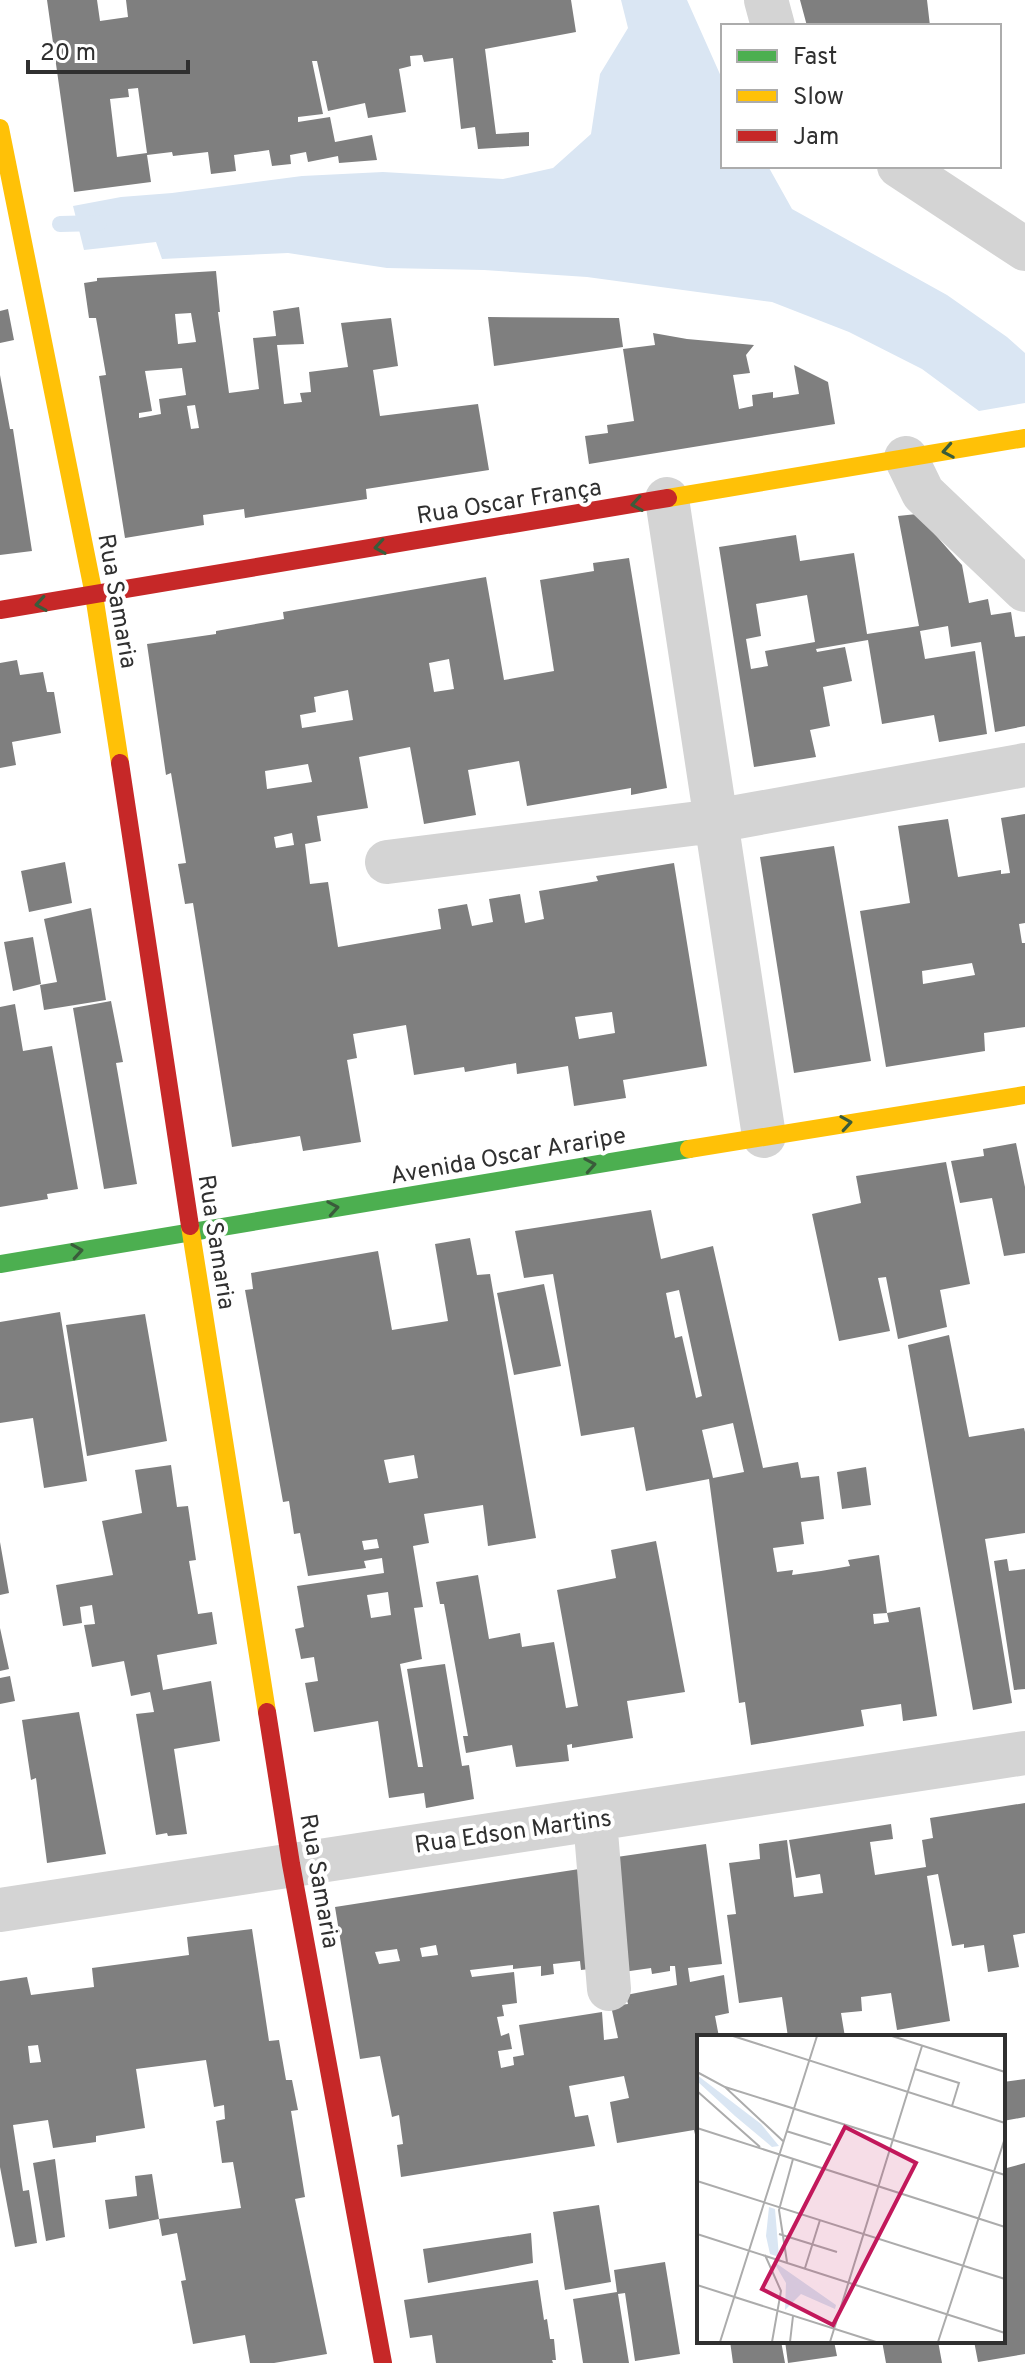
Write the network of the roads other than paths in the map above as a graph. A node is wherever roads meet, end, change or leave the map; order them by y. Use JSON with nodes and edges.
{"nodes":[{"id":1,"x":766,"y":0,"type":"edge"},
{"id":2,"x":772,"y":24,"type":"edge"},
{"id":3,"x":0,"y":128,"type":"edge"},
{"id":4,"x":902,"y":168,"type":"edge"},
{"id":5,"x":1025,"y":249,"type":"edge"},
{"id":6,"x":1025,"y":438,"type":"edge"},
{"id":7,"x":906,"y":458,"type":"junction"},
{"id":8,"x":667,"y":499,"type":"junction"},
{"id":9,"x":1025,"y":590,"type":"edge"},
{"id":10,"x":94,"y":595,"type":"junction"},
{"id":11,"x":0,"y":610,"type":"edge"},
{"id":12,"x":1025,"y":765,"type":"edge"},
{"id":13,"x":715,"y":821,"type":"junction"},
{"id":14,"x":387,"y":862,"type":"dead end"},
{"id":15,"x":1025,"y":1095,"type":"edge"},
{"id":16,"x":764,"y":1136,"type":"junction"},
{"id":17,"x":191,"y":1232,"type":"junction"},
{"id":18,"x":0,"y":1264,"type":"edge"},
{"id":19,"x":1025,"y":1753,"type":"edge"},
{"id":20,"x":595,"y":1820,"type":"junction"},
{"id":21,"x":291,"y":1864,"type":"junction"},
{"id":22,"x":0,"y":1910,"type":"edge"},
{"id":23,"x":609,"y":1989,"type":"dead end"},
{"id":24,"x":383,"y":2363,"type":"edge"}],
"edges":[{"from":1,"to":2,"type":"street"},
{"from":3,"to":10,"type":"street","name":"Rua Samaria"},
{"from":4,"to":5,"type":"street"},
{"from":6,"to":7,"type":"street","name":"Rua Oscar França","one_way":true},
{"from":7,"to":8,"type":"street","name":"Rua Oscar França"},
{"from":7,"to":9,"type":"street"},
{"from":8,"to":10,"type":"street","name":"Rua Oscar França","one_way":true},
{"from":8,"to":13,"type":"street"},
{"from":10,"to":11,"type":"street","name":"Rua Oscar França","one_way":true},
{"from":10,"to":17,"type":"street","name":"Rua Samaria"},
{"from":12,"to":13,"type":"street"},
{"from":13,"to":14,"type":"street"},
{"from":13,"to":16,"type":"street"},
{"from":16,"to":15,"type":"street","name":"Avenida Oscar Araripe","one_way":true},
{"from":17,"to":16,"type":"street","name":"Avenida Oscar Araripe","one_way":true},
{"from":18,"to":17,"type":"street","name":"Avenida Oscar Araripe","one_way":true},
{"from":17,"to":21,"type":"street","name":"Rua Samaria"},
{"from":19,"to":20,"type":"street","name":"Rua Edson Martins"},
{"from":20,"to":21,"type":"street","name":"Rua Edson Martins"},
{"from":20,"to":23,"type":"street"},
{"from":21,"to":22,"type":"street","name":"Rua Edson Martins"},
{"from":21,"to":24,"type":"street","name":"Rua Samaria"}]}
